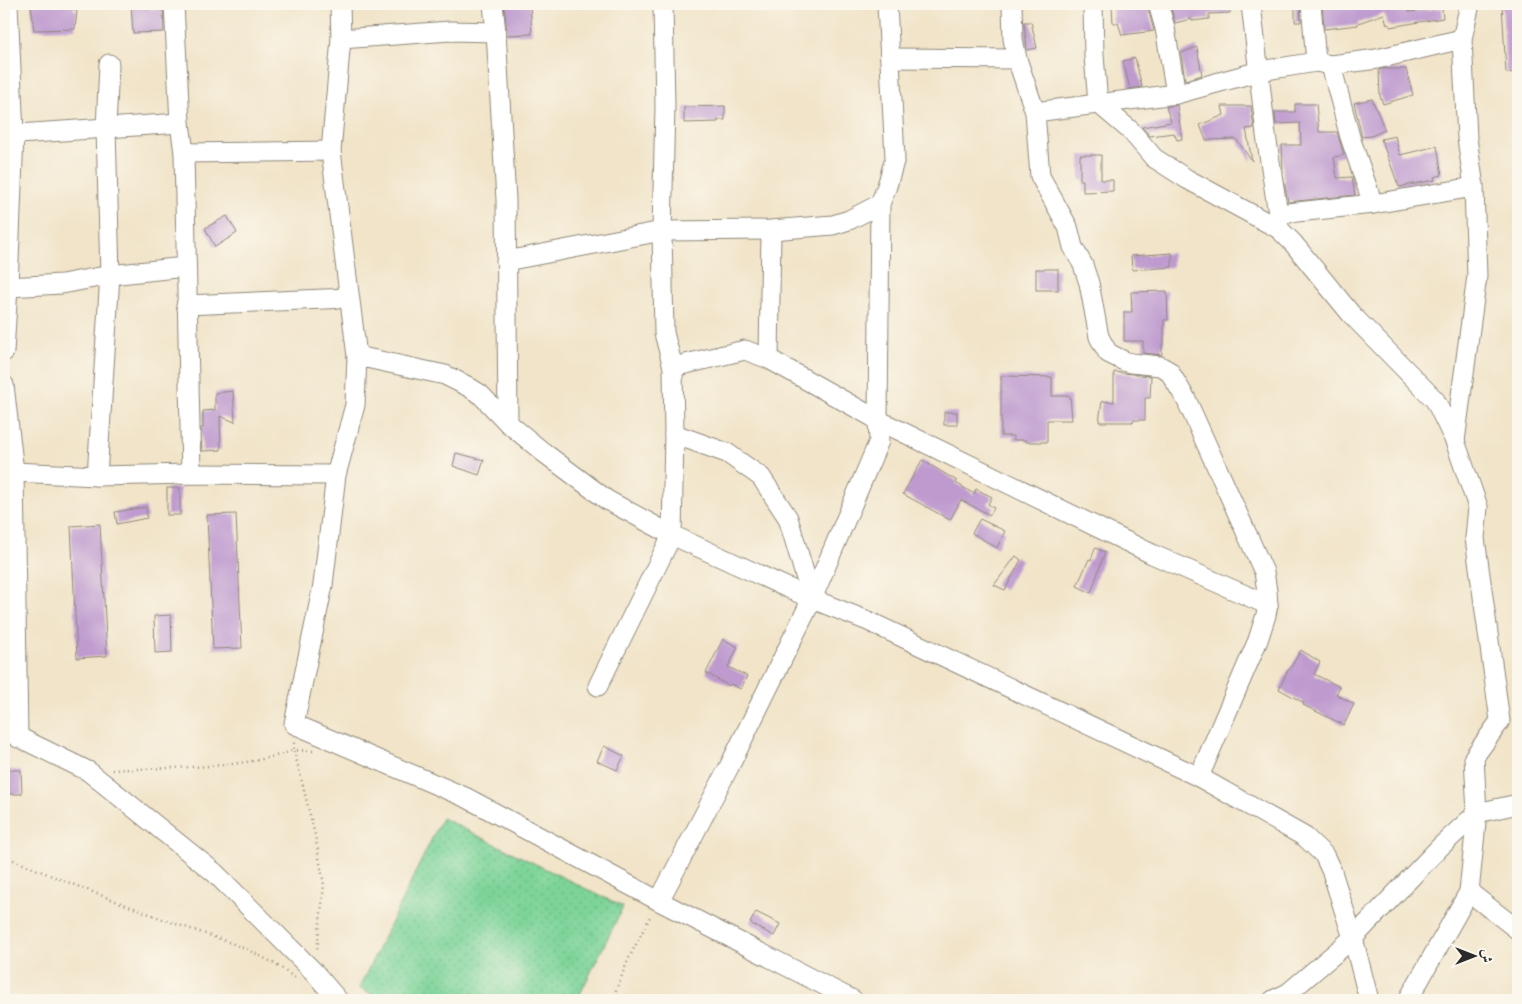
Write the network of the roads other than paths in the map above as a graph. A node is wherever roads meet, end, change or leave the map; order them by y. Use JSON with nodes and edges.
{"nodes":[{"id":1,"x":8,"y":4,"type":"edge"},
{"id":2,"x":174,"y":4,"type":"edge"},
{"id":3,"x":340,"y":4,"type":"edge"},
{"id":4,"x":493,"y":4,"type":"edge"},
{"id":5,"x":663,"y":4,"type":"edge"},
{"id":6,"x":887,"y":4,"type":"edge"},
{"id":7,"x":1012,"y":4,"type":"edge"},
{"id":8,"x":1093,"y":4,"type":"edge"},
{"id":9,"x":1158,"y":4,"type":"edge"},
{"id":10,"x":1251,"y":4,"type":"edge"},
{"id":11,"x":1311,"y":4,"type":"edge"},
{"id":12,"x":1464,"y":8,"type":"edge"},
{"id":13,"x":496,"y":32,"type":"junction"},
{"id":14,"x":340,"y":39,"type":"junction"},
{"id":15,"x":1462,"y":39,"type":"junction"},
{"id":16,"x":890,"y":58,"type":"junction"},
{"id":17,"x":1017,"y":59,"type":"junction"},
{"id":18,"x":1323,"y":63,"type":"junction"},
{"id":19,"x":109,"y":64,"type":"dead end"},
{"id":20,"x":1260,"y":71,"type":"junction"},
{"id":21,"x":1176,"y":94,"type":"junction"},
{"id":22,"x":1098,"y":103,"type":"junction"},
{"id":23,"x":1035,"y":112,"type":"junction"},
{"id":24,"x":180,"y":123,"type":"junction"},
{"id":25,"x":106,"y":128,"type":"junction"},
{"id":26,"x":9,"y":134,"type":"edge"},
{"id":27,"x":331,"y":151,"type":"junction"},
{"id":28,"x":184,"y":153,"type":"junction"},
{"id":29,"x":1474,"y":187,"type":"junction"},
{"id":30,"x":880,"y":204,"type":"junction"},
{"id":31,"x":1373,"y":204,"type":"junction"},
{"id":32,"x":1279,"y":221,"type":"junction"},
{"id":33,"x":771,"y":230,"type":"junction"},
{"id":34,"x":662,"y":231,"type":"junction"},
{"id":35,"x":506,"y":260,"type":"junction"},
{"id":36,"x":185,"y":268,"type":"junction"},
{"id":37,"x":110,"y":275,"type":"junction"},
{"id":38,"x":8,"y":287,"type":"junction"},
{"id":39,"x":348,"y":298,"type":"junction"},
{"id":40,"x":186,"y":305,"type":"junction"},
{"id":41,"x":4,"y":352,"type":"edge"},
{"id":42,"x":357,"y":356,"type":"junction"},
{"id":43,"x":769,"y":359,"type":"junction"},
{"id":44,"x":673,"y":367,"type":"junction"},
{"id":45,"x":4,"y":385,"type":"edge"},
{"id":46,"x":878,"y":420,"type":"junction"},
{"id":47,"x":508,"y":423,"type":"junction"},
{"id":48,"x":674,"y":434,"type":"junction"},
{"id":49,"x":1455,"y":441,"type":"junction"},
{"id":50,"x":14,"y":472,"type":"junction"},
{"id":51,"x":191,"y":474,"type":"junction"},
{"id":52,"x":336,"y":474,"type":"junction"},
{"id":53,"x":97,"y":476,"type":"junction"},
{"id":54,"x":672,"y":534,"type":"junction"},
{"id":55,"x":812,"y":599,"type":"junction"},
{"id":56,"x":1268,"y":605,"type":"junction"},
{"id":57,"x":598,"y":686,"type":"dead end"},
{"id":58,"x":11,"y":734,"type":"edge"},
{"id":59,"x":1199,"y":777,"type":"junction"},
{"id":60,"x":1518,"y":804,"type":"edge"},
{"id":61,"x":1477,"y":813,"type":"junction"},
{"id":62,"x":1469,"y":892,"type":"junction"},
{"id":63,"x":659,"y":901,"type":"junction"},
{"id":64,"x":1518,"y":930,"type":"edge"},
{"id":65,"x":1353,"y":938,"type":"junction"},
{"id":66,"x":338,"y":1000,"type":"edge"},
{"id":67,"x":853,"y":1000,"type":"edge"},
{"id":68,"x":1273,"y":1000,"type":"edge"},
{"id":69,"x":1369,"y":1000,"type":"edge"},
{"id":70,"x":1408,"y":1000,"type":"edge"}],
"edges":[{"from":1,"to":26,"type":"street"},
{"from":2,"to":24,"type":"street"},
{"from":3,"to":14,"type":"street"},
{"from":4,"to":13,"type":"street"},
{"from":5,"to":34,"type":"street"},
{"from":6,"to":16,"type":"street"},
{"from":7,"to":17,"type":"street"},
{"from":8,"to":22,"type":"street"},
{"from":9,"to":21,"type":"street"},
{"from":10,"to":20,"type":"street"},
{"from":11,"to":18,"type":"street"},
{"from":12,"to":15,"type":"street"},
{"from":13,"to":14,"type":"street"},
{"from":13,"to":35,"type":"street"},
{"from":14,"to":27,"type":"street"},
{"from":15,"to":18,"type":"street"},
{"from":15,"to":29,"type":"street"},
{"from":16,"to":17,"type":"street"},
{"from":16,"to":30,"type":"street"},
{"from":17,"to":23,"type":"street"},
{"from":18,"to":20,"type":"street"},
{"from":18,"to":31,"type":"street"},
{"from":19,"to":25,"type":"street"},
{"from":20,"to":21,"type":"street"},
{"from":20,"to":32,"type":"street"},
{"from":21,"to":22,"type":"street"},
{"from":22,"to":23,"type":"street"},
{"from":22,"to":32,"type":"street"},
{"from":23,"to":56,"type":"street"},
{"from":24,"to":25,"type":"street"},
{"from":24,"to":28,"type":"street"},
{"from":25,"to":26,"type":"street"},
{"from":25,"to":37,"type":"street"},
{"from":26,"to":38,"type":"street"},
{"from":27,"to":28,"type":"street"},
{"from":27,"to":39,"type":"street"},
{"from":28,"to":36,"type":"street"},
{"from":29,"to":31,"type":"street"},
{"from":29,"to":49,"type":"street"},
{"from":30,"to":33,"type":"street"},
{"from":30,"to":46,"type":"street"},
{"from":31,"to":32,"type":"street"},
{"from":32,"to":49,"type":"street"},
{"from":33,"to":34,"type":"street"},
{"from":33,"to":43,"type":"street"},
{"from":34,"to":35,"type":"street"},
{"from":34,"to":44,"type":"street"},
{"from":35,"to":47,"type":"street"},
{"from":36,"to":37,"type":"street"},
{"from":36,"to":40,"type":"street"},
{"from":37,"to":38,"type":"street"},
{"from":37,"to":53,"type":"street"},
{"from":38,"to":41,"type":"street"},
{"from":39,"to":40,"type":"street"},
{"from":39,"to":42,"type":"street"},
{"from":40,"to":51,"type":"street"},
{"from":42,"to":47,"type":"street"},
{"from":42,"to":52,"type":"street"},
{"from":43,"to":44,"type":"street"},
{"from":43,"to":46,"type":"street"},
{"from":44,"to":48,"type":"street"},
{"from":45,"to":50,"type":"street"},
{"from":46,"to":55,"type":"street"},
{"from":46,"to":56,"type":"street"},
{"from":47,"to":54,"type":"street"},
{"from":48,"to":54,"type":"street"},
{"from":48,"to":55,"type":"street"},
{"from":49,"to":61,"type":"street"},
{"from":50,"to":53,"type":"street"},
{"from":50,"to":58,"type":"street"},
{"from":51,"to":52,"type":"street"},
{"from":51,"to":53,"type":"street"},
{"from":52,"to":63,"type":"street"},
{"from":54,"to":55,"type":"street"},
{"from":54,"to":57,"type":"street"},
{"from":55,"to":59,"type":"street"},
{"from":55,"to":63,"type":"street"},
{"from":56,"to":59,"type":"street"},
{"from":58,"to":66,"type":"street"},
{"from":59,"to":65,"type":"street"},
{"from":60,"to":61,"type":"street"},
{"from":61,"to":62,"type":"street"},
{"from":61,"to":65,"type":"street"},
{"from":62,"to":64,"type":"street"},
{"from":62,"to":70,"type":"street"},
{"from":63,"to":67,"type":"street"},
{"from":65,"to":68,"type":"street"},
{"from":65,"to":69,"type":"street"}]}
